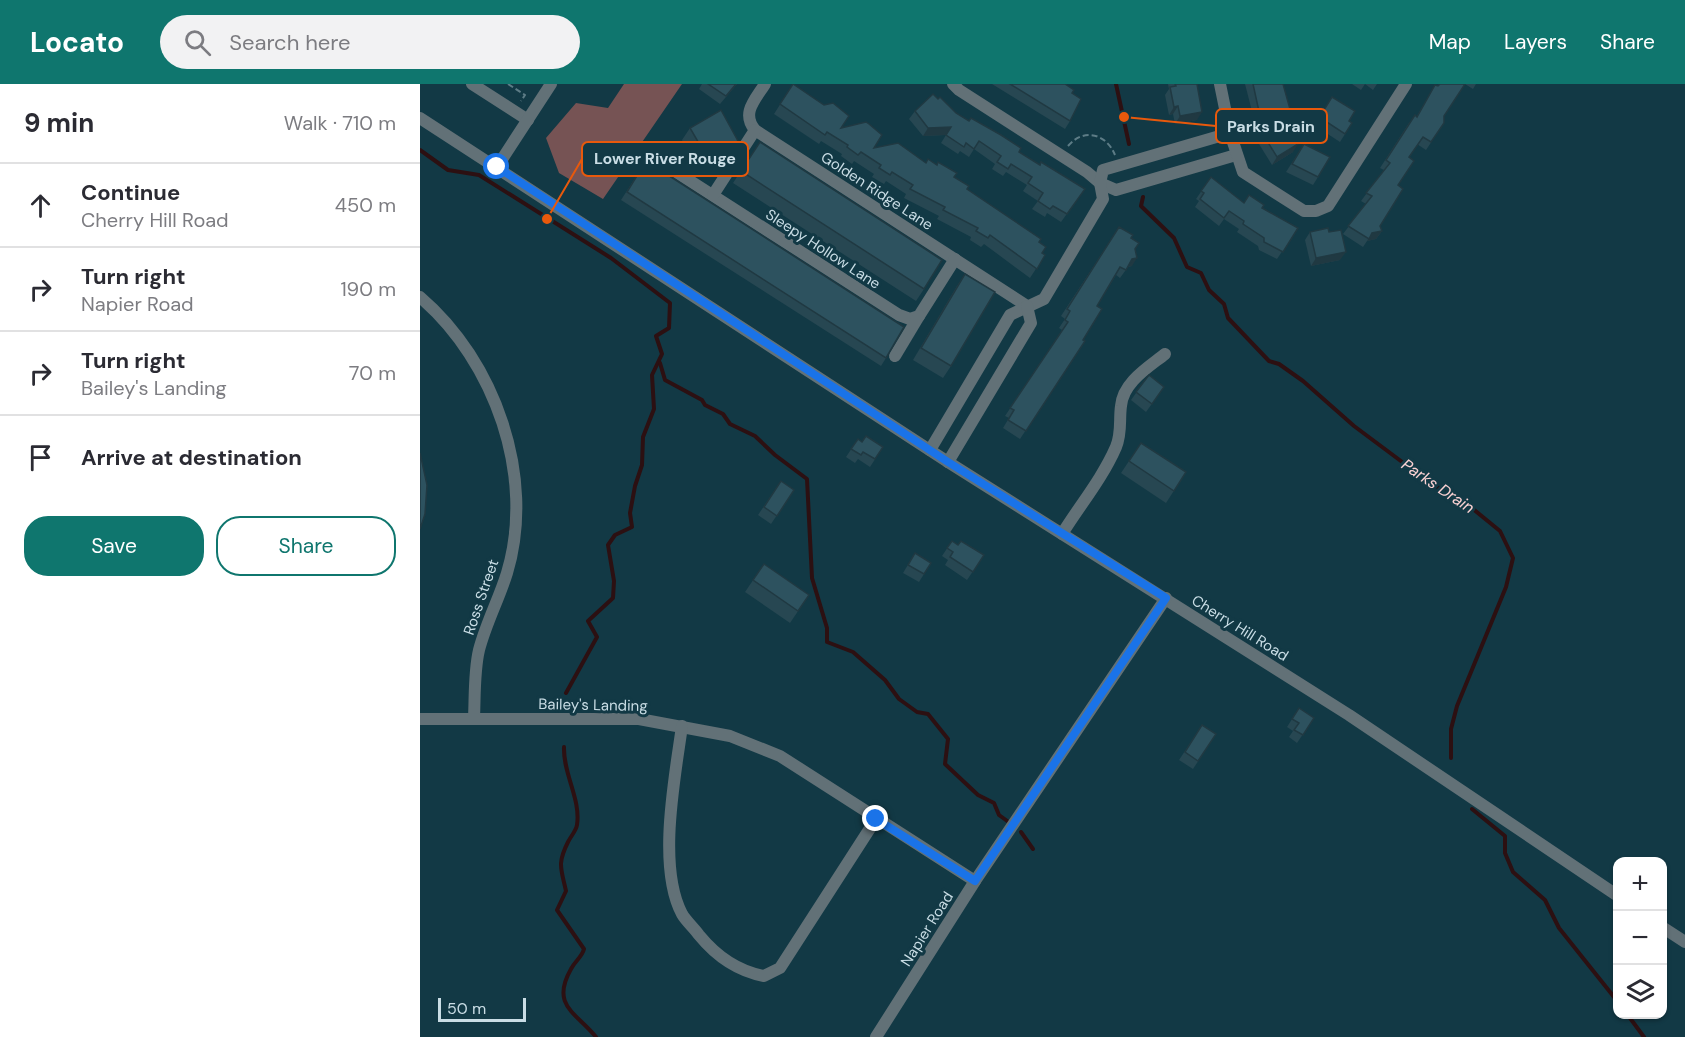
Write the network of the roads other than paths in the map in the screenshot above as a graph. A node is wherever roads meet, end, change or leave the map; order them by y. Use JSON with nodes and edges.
{"nodes":[{"id":1,"x":472,"y":84,"type":"edge"},
{"id":2,"x":551,"y":84,"type":"edge"},
{"id":3,"x":765,"y":84,"type":"edge"},
{"id":4,"x":953,"y":84,"type":"edge"},
{"id":5,"x":1220,"y":84,"type":"edge"},
{"id":6,"x":1406,"y":84,"type":"edge"},
{"id":7,"x":420,"y":118,"type":"edge"},
{"id":8,"x":528,"y":120,"type":"junction"},
{"id":9,"x":755,"y":130,"type":"junction"},
{"id":10,"x":1230,"y":133,"type":"junction"},
{"id":11,"x":639,"y":148,"type":"dead end"},
{"id":12,"x":1236,"y":155,"type":"junction"},
{"id":13,"x":497,"y":167,"type":"junction"},
{"id":14,"x":1100,"y":183,"type":"junction"},
{"id":15,"x":713,"y":195,"type":"junction"},
{"id":16,"x":955,"y":260,"type":"junction"},
{"id":17,"x":420,"y":297,"type":"edge"},
{"id":18,"x":1027,"y":306,"type":"junction"},
{"id":19,"x":919,"y":316,"type":"junction"},
{"id":20,"x":1165,"y":354,"type":"dead end"},
{"id":21,"x":895,"y":356,"type":"dead end"},
{"id":22,"x":978,"y":369,"type":"junction"},
{"id":23,"x":997,"y":380,"type":"junction"},
{"id":24,"x":930,"y":450,"type":"junction"},
{"id":25,"x":948,"y":462,"type":"junction"},
{"id":26,"x":1062,"y":534,"type":"junction"},
{"id":27,"x":1166,"y":598,"type":"junction"},
{"id":28,"x":420,"y":718,"type":"edge"},
{"id":29,"x":474,"y":718,"type":"junction"},
{"id":30,"x":682,"y":726,"type":"junction"},
{"id":31,"x":876,"y":819,"type":"junction"},
{"id":32,"x":975,"y":881,"type":"junction"},
{"id":33,"x":1613,"y":893,"type":"edge"},
{"id":34,"x":1667,"y":930,"type":"edge"},
{"id":35,"x":1685,"y":942,"type":"edge"},
{"id":36,"x":876,"y":1037,"type":"edge"}],
"edges":[{"from":1,"to":8,"type":"street"},
{"from":2,"to":8,"type":"street"},
{"from":3,"to":9,"type":"street"},
{"from":4,"to":14,"type":"street"},
{"from":5,"to":10,"type":"street"},
{"from":6,"to":12,"type":"street"},
{"from":7,"to":13,"type":"street","name":"Cherry Hill Road"},
{"from":8,"to":13,"type":"street"},
{"from":9,"to":15,"type":"street"},
{"from":9,"to":16,"type":"street","name":"Golden Ridge Lane"},
{"from":10,"to":12,"type":"street"},
{"from":10,"to":14,"type":"street"},
{"from":11,"to":15,"type":"street","name":"Sleepy Hollow Lane"},
{"from":12,"to":14,"type":"street"},
{"from":13,"to":24,"type":"street","name":"Cherry Hill Road"},
{"from":14,"to":18,"type":"street"},
{"from":15,"to":19,"type":"street","name":"Sleepy Hollow Lane"},
{"from":16,"to":18,"type":"street","name":"Golden Ridge Lane"},
{"from":16,"to":19,"type":"street"},
{"from":17,"to":29,"type":"street","name":"Ross Street"},
{"from":18,"to":22,"type":"street"},
{"from":18,"to":23,"type":"street"},
{"from":19,"to":21,"type":"street"},
{"from":20,"to":26,"type":"street"},
{"from":22,"to":23,"type":"street"},
{"from":22,"to":24,"type":"street"},
{"from":23,"to":25,"type":"street"},
{"from":24,"to":25,"type":"street","name":"Cherry Hill Road"},
{"from":25,"to":26,"type":"street","name":"Cherry Hill Road"},
{"from":26,"to":27,"type":"street","name":"Cherry Hill Road"},
{"from":27,"to":32,"type":"street","name":"Napier Road"},
{"from":27,"to":33,"type":"street","name":"Cherry Hill Road"},
{"from":28,"to":29,"type":"street","name":"Bailey's Landing"},
{"from":29,"to":30,"type":"street","name":"Bailey's Landing"},
{"from":30,"to":31,"type":"street","name":"Bailey's Landing"},
{"from":30,"to":31,"type":"street"},
{"from":31,"to":32,"type":"street","name":"Bailey's Landing"},
{"from":32,"to":36,"type":"street","name":"Napier Road"},
{"from":34,"to":35,"type":"street"}]}
